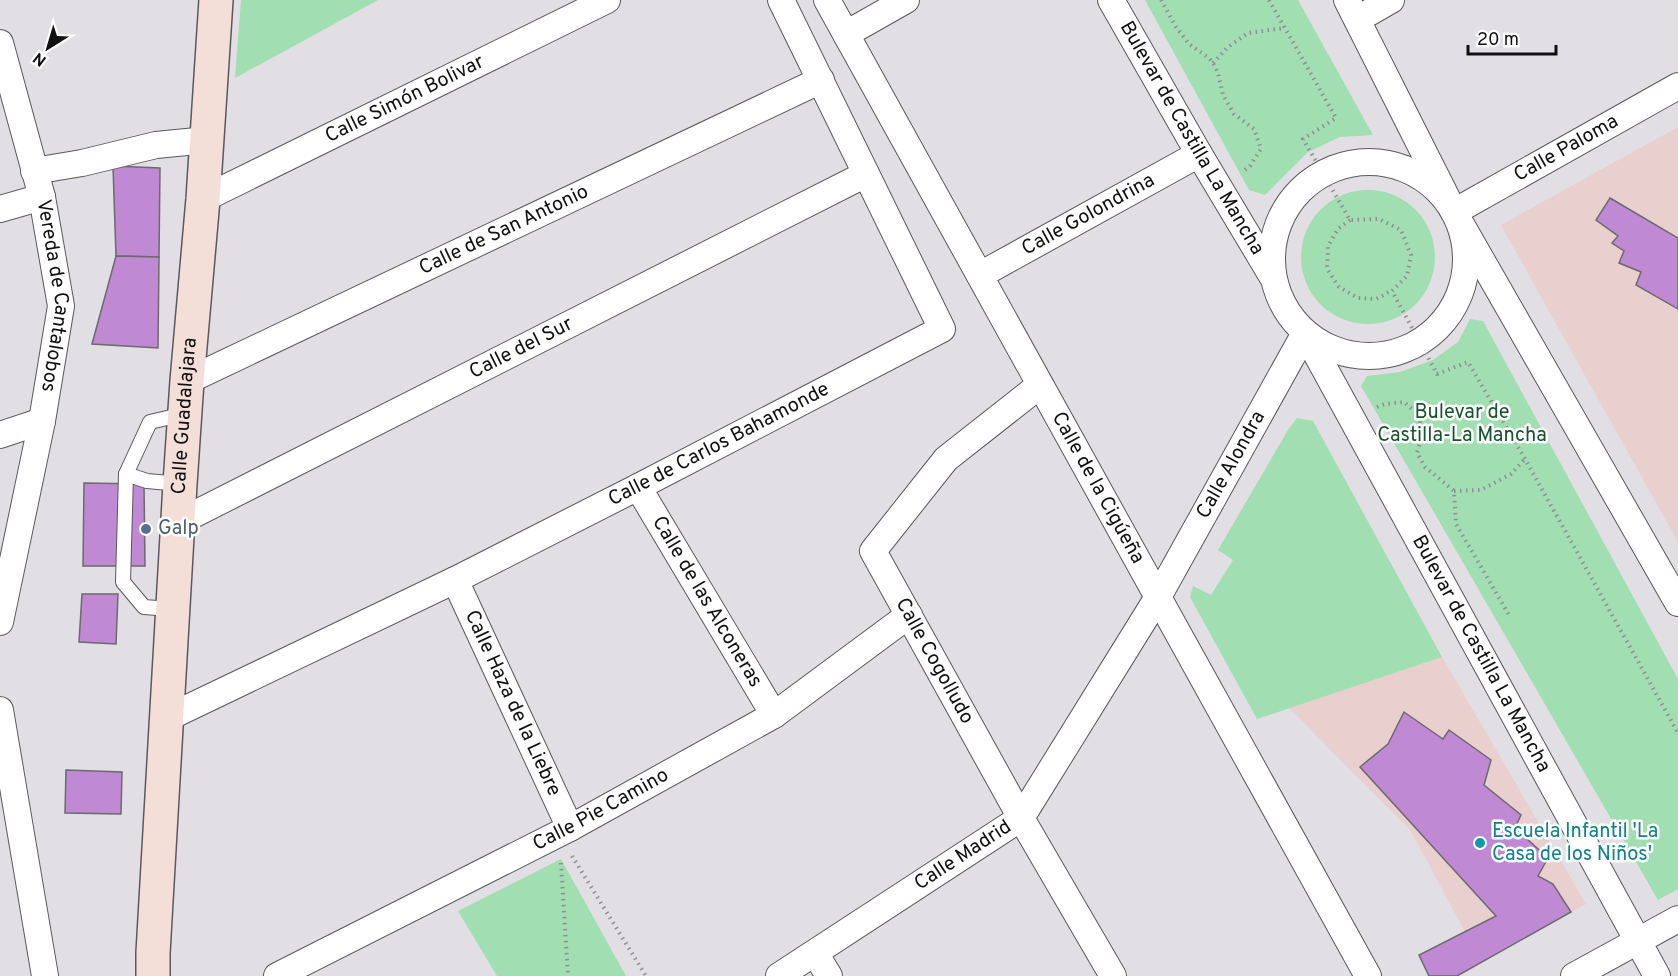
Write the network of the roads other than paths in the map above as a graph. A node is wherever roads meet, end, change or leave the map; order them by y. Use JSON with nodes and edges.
{"nodes":[{"id":1,"x":216,"y":0,"type":"edge"},
{"id":2,"x":607,"y":0,"type":"edge"},
{"id":3,"x":782,"y":0,"type":"edge"},
{"id":4,"x":827,"y":0,"type":"edge"},
{"id":5,"x":906,"y":0,"type":"edge"},
{"id":6,"x":1111,"y":0,"type":"edge"},
{"id":7,"x":1391,"y":0,"type":"edge"},
{"id":8,"x":1352,"y":9,"type":"edge"},
{"id":9,"x":846,"y":34,"type":"junction"},
{"id":10,"x":0,"y":44,"type":"edge"},
{"id":11,"x":820,"y":80,"type":"junction"},
{"id":12,"x":1678,"y":86,"type":"edge"},
{"id":13,"x":207,"y":140,"type":"junction"},
{"id":14,"x":1199,"y":154,"type":"junction"},
{"id":15,"x":34,"y":171,"type":"junction"},
{"id":16,"x":866,"y":174,"type":"junction"},
{"id":17,"x":42,"y":197,"type":"junction"},
{"id":18,"x":203,"y":199,"type":"junction"},
{"id":19,"x":0,"y":209,"type":"edge"},
{"id":20,"x":1454,"y":212,"type":"junction"},
{"id":21,"x":980,"y":275,"type":"junction"},
{"id":22,"x":1272,"y":276,"type":"junction"},
{"id":23,"x":1305,"y":333,"type":"junction"},
{"id":24,"x":187,"y":381,"type":"junction"},
{"id":25,"x":1040,"y":386,"type":"junction"},
{"id":26,"x":184,"y":414,"type":"junction"},
{"id":27,"x":42,"y":421,"type":"junction"},
{"id":28,"x":0,"y":435,"type":"edge"},
{"id":29,"x":126,"y":474,"type":"junction"},
{"id":30,"x":180,"y":484,"type":"junction"},
{"id":31,"x":638,"y":487,"type":"junction"},
{"id":32,"x":177,"y":523,"type":"junction"},
{"id":33,"x":455,"y":580,"type":"junction"},
{"id":34,"x":1158,"y":597,"type":"junction"},
{"id":35,"x":1678,"y":603,"type":"edge"},
{"id":36,"x":171,"y":609,"type":"junction"},
{"id":37,"x":909,"y":615,"type":"junction"},
{"id":38,"x":0,"y":622,"type":"edge"},
{"id":39,"x":0,"y":710,"type":"edge"},
{"id":40,"x":774,"y":715,"type":"junction"},
{"id":41,"x":167,"y":718,"type":"junction"},
{"id":42,"x":1021,"y":818,"type":"junction"},
{"id":43,"x":564,"y":831,"type":"junction"},
{"id":44,"x":1678,"y":919,"type":"edge"},
{"id":45,"x":1637,"y":941,"type":"junction"},
{"id":46,"x":815,"y":953,"type":"junction"},
{"id":47,"x":45,"y":976,"type":"edge"},
{"id":48,"x":153,"y":976,"type":"edge"},
{"id":49,"x":277,"y":976,"type":"edge"},
{"id":50,"x":779,"y":976,"type":"edge"},
{"id":51,"x":829,"y":976,"type":"edge"},
{"id":52,"x":1113,"y":976,"type":"edge"},
{"id":53,"x":1368,"y":976,"type":"edge"},
{"id":54,"x":1574,"y":976,"type":"edge"},
{"id":55,"x":1657,"y":976,"type":"edge"}],
"edges":[{"from":1,"to":13,"type":"main road","name":"Calle Guadalajara"},
{"from":2,"to":18,"type":"street","name":"Calle Simón Bolivar"},
{"from":3,"to":11,"type":"street","name":"Calle de Carlos Bahamonde"},
{"from":4,"to":9,"type":"street","name":"Calle de la Cigúeña"},
{"from":5,"to":9,"type":"street"},
{"from":6,"to":14,"type":"street","name":"Bulevar de Castilla La Mancha"},
{"from":7,"to":8,"type":"street"},
{"from":8,"to":20,"type":"street","name":"Bulevar de Castilla La Mancha"},
{"from":9,"to":21,"type":"street","name":"Calle de la Cigúeña"},
{"from":10,"to":15,"type":"street","name":"Vereda de Cantalobos"},
{"from":11,"to":16,"type":"street","name":"Calle de Carlos Bahamonde"},
{"from":11,"to":24,"type":"street","name":"Calle de San Antonio"},
{"from":12,"to":20,"type":"street","name":"Calle Paloma"},
{"from":13,"to":15,"type":"street"},
{"from":13,"to":18,"type":"main road","name":"Calle Guadalajara"},
{"from":14,"to":21,"type":"street","name":"Calle Golondrina"},
{"from":14,"to":22,"type":"street","name":"Bulevar de Castilla La Mancha"},
{"from":15,"to":17,"type":"street","name":"Vereda de Cantalobos"},
{"from":16,"to":31,"type":"street","name":"Calle de Carlos Bahamonde"},
{"from":16,"to":32,"type":"street","name":"Calle del Sur"},
{"from":17,"to":19,"type":"street"},
{"from":17,"to":27,"type":"street","name":"Vereda de Cantalobos"},
{"from":18,"to":24,"type":"main road","name":"Calle Guadalajara"},
{"from":20,"to":22,"type":"street","name":"Bulevar de Castilla La Mancha"},
{"from":20,"to":23,"type":"street","name":"Bulevar de Castilla La Mancha"},
{"from":20,"to":35,"type":"street","name":"Bulevar de Castilla La Mancha"},
{"from":21,"to":25,"type":"street","name":"Calle de la Cigúeña"},
{"from":22,"to":23,"type":"street","name":"Bulevar de Castilla La Mancha"},
{"from":23,"to":34,"type":"street","name":"Calle Alondra"},
{"from":23,"to":45,"type":"street","name":"Bulevar de Castilla La Mancha"},
{"from":24,"to":26,"type":"main road","name":"Calle Guadalajara"},
{"from":25,"to":34,"type":"street","name":"Calle de la Cigúeña"},
{"from":25,"to":37,"type":"street","name":"Calle Cogolludo"},
{"from":26,"to":29,"type":"lane"},
{"from":26,"to":30,"type":"main road","name":"Calle Guadalajara"},
{"from":27,"to":28,"type":"street"},
{"from":27,"to":38,"type":"street","name":"Vereda de Cantalobos"},
{"from":29,"to":30,"type":"lane"},
{"from":29,"to":36,"type":"lane"},
{"from":30,"to":32,"type":"main road","name":"Calle Guadalajara"},
{"from":31,"to":33,"type":"street","name":"Calle de Carlos Bahamonde"},
{"from":31,"to":40,"type":"street","name":"Calle de las Alconeras"},
{"from":32,"to":36,"type":"main road","name":"Calle Guadalajara"},
{"from":33,"to":41,"type":"street","name":"Calle de Carlos Bahamonde"},
{"from":33,"to":43,"type":"street","name":"Calle Haza de la Liebre"},
{"from":34,"to":42,"type":"street","name":"Calle Madrid"},
{"from":34,"to":53,"type":"street","name":"Calle de la Cigúeña"},
{"from":36,"to":41,"type":"main road","name":"Calle Guadalajara"},
{"from":37,"to":40,"type":"street","name":"Calle Pie Camino"},
{"from":37,"to":42,"type":"street","name":"Calle Cogolludo"},
{"from":39,"to":47,"type":"street"},
{"from":40,"to":43,"type":"street","name":"Calle Pie Camino"},
{"from":41,"to":48,"type":"main road","name":"Calle Guadalajara"},
{"from":42,"to":46,"type":"street","name":"Calle Madrid"},
{"from":42,"to":52,"type":"street","name":"Calle Cogolludo"},
{"from":43,"to":49,"type":"street","name":"Calle Pie Camino"},
{"from":44,"to":45,"type":"street"},
{"from":45,"to":54,"type":"street"},
{"from":45,"to":55,"type":"street","name":"Bulevar de Castilla La Mancha"},
{"from":46,"to":50,"type":"street","name":"Calle Madrid"},
{"from":46,"to":51,"type":"street"}]}
